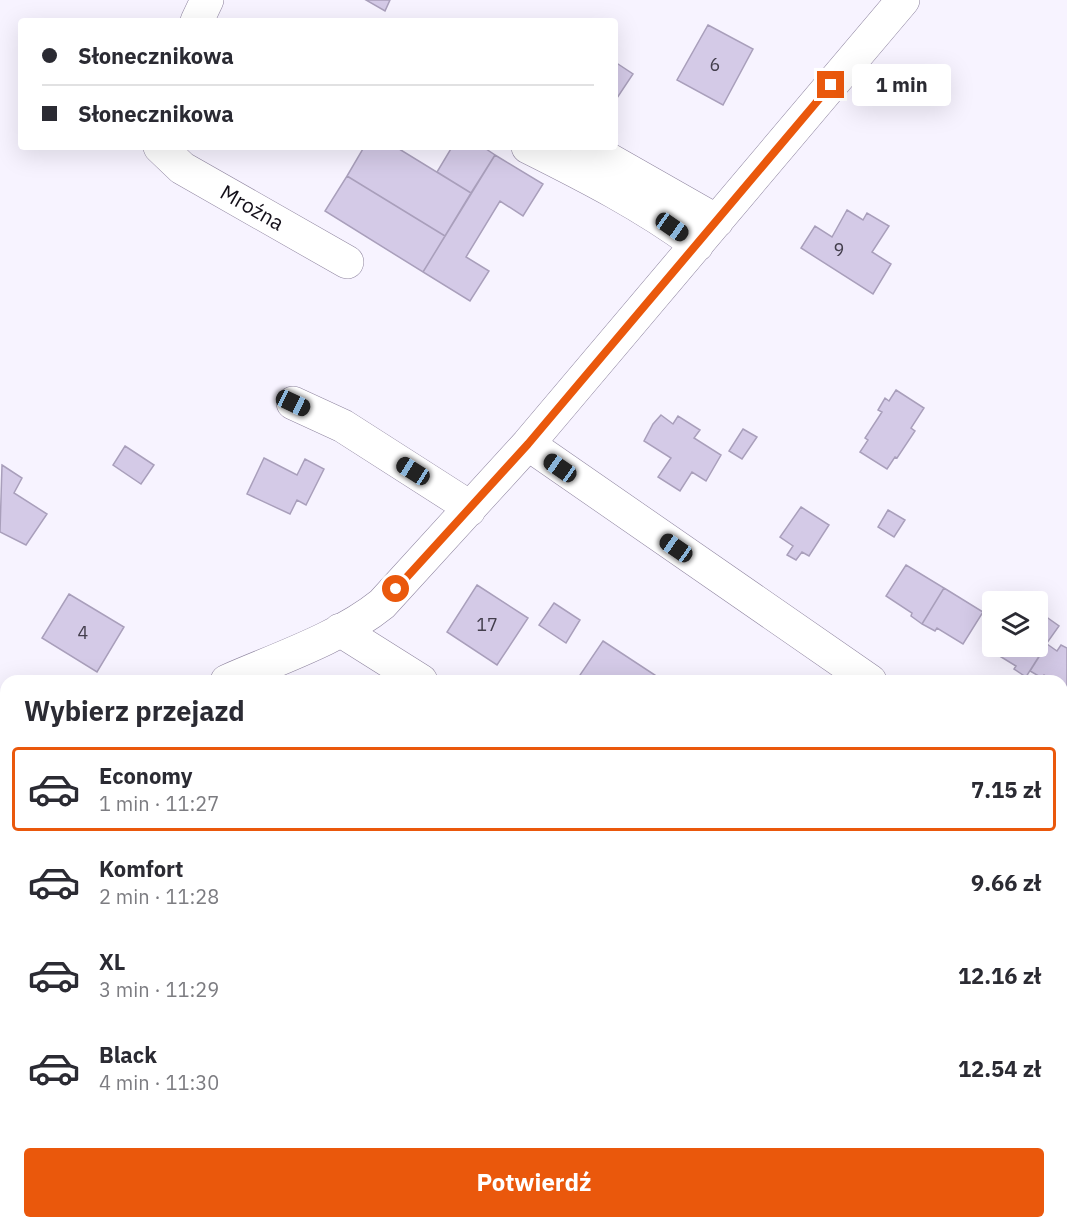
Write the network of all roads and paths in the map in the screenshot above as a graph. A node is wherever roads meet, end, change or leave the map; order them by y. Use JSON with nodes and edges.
{"nodes":[{"id":1,"x":207,"y":0,"type":"edge"},
{"id":2,"x":903,"y":0,"type":"edge"},
{"id":3,"x":198,"y":18,"type":"edge"},
{"id":4,"x":163,"y":150,"type":"edge"},
{"id":5,"x":534,"y":150,"type":"edge"},
{"id":6,"x":591,"y":150,"type":"edge"},
{"id":7,"x":707,"y":233,"type":"junction"},
{"id":8,"x":347,"y":262,"type":"dead end"},
{"id":9,"x":293,"y":403,"type":"dead end"},
{"id":10,"x":528,"y":444,"type":"junction"},
{"id":11,"x":469,"y":510,"type":"junction"},
{"id":12,"x":340,"y":630,"type":"junction"},
{"id":13,"x":240,"y":675,"type":"edge"},
{"id":14,"x":411,"y":675,"type":"edge"},
{"id":15,"x":861,"y":675,"type":"edge"}],
"edges":[{"from":1,"to":3,"type":"street"},
{"from":2,"to":7,"type":"street"},
{"from":4,"to":8,"type":"street","name":"Mroźna"},
{"from":5,"to":7,"type":"street"},
{"from":6,"to":7,"type":"street"},
{"from":7,"to":10,"type":"street"},
{"from":9,"to":11,"type":"street"},
{"from":10,"to":11,"type":"street"},
{"from":10,"to":15,"type":"street"},
{"from":11,"to":12,"type":"street"},
{"from":12,"to":13,"type":"street"},
{"from":12,"to":14,"type":"street"}]}
